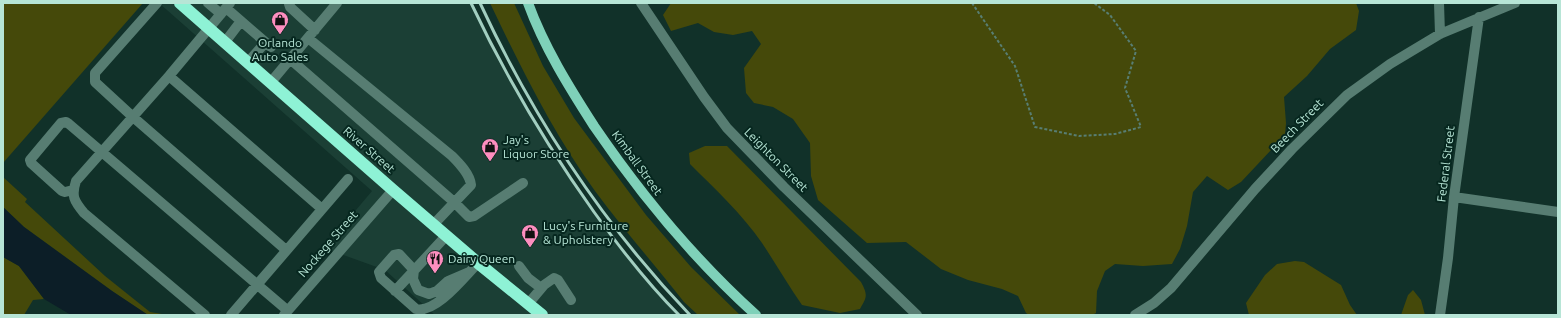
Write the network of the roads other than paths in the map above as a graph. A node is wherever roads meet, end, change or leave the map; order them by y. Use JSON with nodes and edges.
{"nodes":[{"id":1,"x":157,"y":3,"type":"edge"},
{"id":2,"x":180,"y":3,"type":"edge"},
{"id":3,"x":208,"y":3,"type":"edge"},
{"id":4,"x":290,"y":3,"type":"edge"},
{"id":5,"x":337,"y":3,"type":"edge"},
{"id":6,"x":528,"y":3,"type":"edge"},
{"id":7,"x":641,"y":3,"type":"edge"},
{"id":8,"x":1439,"y":3,"type":"edge"},
{"id":9,"x":1515,"y":3,"type":"edge"},
{"id":10,"x":225,"y":8,"type":"edge"},
{"id":11,"x":1479,"y":17,"type":"junction"},
{"id":12,"x":241,"y":21,"type":"junction"},
{"id":13,"x":209,"y":28,"type":"junction"},
{"id":14,"x":315,"y":30,"type":"junction"},
{"id":15,"x":1440,"y":34,"type":"junction"},
{"id":16,"x":308,"y":38,"type":"junction"},
{"id":17,"x":224,"y":42,"type":"junction"},
{"id":18,"x":290,"y":59,"type":"junction"},
{"id":19,"x":248,"y":62,"type":"junction"},
{"id":20,"x":169,"y":76,"type":"junction"},
{"id":21,"x":271,"y":82,"type":"junction"},
{"id":22,"x":133,"y":117,"type":"junction"},
{"id":23,"x":102,"y":152,"type":"junction"},
{"id":24,"x":348,"y":179,"type":"dead end"},
{"id":25,"x":523,"y":183,"type":"dead end"},
{"id":26,"x":73,"y":190,"type":"junction"},
{"id":27,"x":393,"y":190,"type":"junction"},
{"id":28,"x":1454,"y":197,"type":"junction"},
{"id":29,"x":454,"y":202,"type":"junction"},
{"id":30,"x":322,"y":209,"type":"junction"},
{"id":31,"x":1558,"y":212,"type":"edge"},
{"id":32,"x":433,"y":224,"type":"junction"},
{"id":33,"x":446,"y":236,"type":"junction"},
{"id":34,"x":286,"y":250,"type":"junction"},
{"id":35,"x":478,"y":263,"type":"junction"},
{"id":36,"x":519,"y":266,"type":"dead end"},
{"id":37,"x":414,"y":270,"type":"junction"},
{"id":38,"x":469,"y":272,"type":"junction"},
{"id":39,"x":257,"y":285,"type":"junction"},
{"id":40,"x":541,"y":288,"type":"junction"},
{"id":41,"x":395,"y":290,"type":"junction"},
{"id":42,"x":571,"y":300,"type":"dead end"},
{"id":43,"x":528,"y":304,"type":"junction"},
{"id":44,"x":286,"y":313,"type":"edge"},
{"id":45,"x":205,"y":315,"type":"edge"},
{"id":46,"x":231,"y":315,"type":"edge"},
{"id":47,"x":542,"y":315,"type":"edge"},
{"id":48,"x":756,"y":315,"type":"edge"},
{"id":49,"x":917,"y":315,"type":"edge"},
{"id":50,"x":1135,"y":315,"type":"edge"},
{"id":51,"x":1440,"y":315,"type":"edge"}],
"edges":[{"from":1,"to":22,"type":"street"},
{"from":2,"to":13,"type":"highway","name":"River Street"},
{"from":3,"to":10,"type":"street"},
{"from":4,"to":14,"type":"street"},
{"from":5,"to":14,"type":"street"},
{"from":6,"to":48,"type":"main road","name":"Kimball Street"},
{"from":7,"to":49,"type":"street","name":"Leighton Street"},
{"from":8,"to":15,"type":"street"},
{"from":9,"to":11,"type":"street","name":"Beech Street"},
{"from":10,"to":12,"type":"street"},
{"from":10,"to":13,"type":"street"},
{"from":11,"to":15,"type":"street","name":"Beech Street"},
{"from":11,"to":28,"type":"street","name":"Federal Street"},
{"from":12,"to":17,"type":"street"},
{"from":12,"to":19,"type":"street"},
{"from":13,"to":17,"type":"highway","name":"River Street"},
{"from":13,"to":20,"type":"street"},
{"from":14,"to":16,"type":"street"},
{"from":15,"to":50,"type":"street","name":"Beech Street"},
{"from":16,"to":18,"type":"street"},
{"from":16,"to":29,"type":"street"},
{"from":17,"to":19,"type":"highway","name":"River Street"},
{"from":18,"to":21,"type":"street"},
{"from":18,"to":29,"type":"street"},
{"from":19,"to":21,"type":"highway","name":"River Street"},
{"from":20,"to":22,"type":"street"},
{"from":20,"to":30,"type":"street"},
{"from":21,"to":27,"type":"highway","name":"River Street"},
{"from":22,"to":23,"type":"street"},
{"from":22,"to":34,"type":"street"},
{"from":23,"to":26,"type":"street"},
{"from":23,"to":26,"type":"street"},
{"from":23,"to":39,"type":"street"},
{"from":24,"to":30,"type":"street"},
{"from":25,"to":29,"type":"street"},
{"from":26,"to":45,"type":"street"},
{"from":27,"to":32,"type":"highway","name":"River Street"},
{"from":27,"to":44,"type":"street","name":"Nockege Street"},
{"from":28,"to":31,"type":"street"},
{"from":28,"to":51,"type":"street","name":"Federal Street"},
{"from":29,"to":32,"type":"street"},
{"from":30,"to":34,"type":"street"},
{"from":32,"to":33,"type":"highway","name":"River Street"},
{"from":33,"to":35,"type":"highway","name":"River Street"},
{"from":33,"to":37,"type":"street"},
{"from":34,"to":39,"type":"street"},
{"from":35,"to":38,"type":"street"},
{"from":35,"to":43,"type":"highway","name":"River Street"},
{"from":36,"to":40,"type":"street"},
{"from":37,"to":38,"type":"street"},
{"from":37,"to":41,"type":"street"},
{"from":37,"to":41,"type":"street"},
{"from":38,"to":41,"type":"street"},
{"from":39,"to":44,"type":"street"},
{"from":39,"to":46,"type":"street"},
{"from":40,"to":42,"type":"street"},
{"from":40,"to":43,"type":"street"},
{"from":43,"to":47,"type":"highway","name":"River Street"}]}
